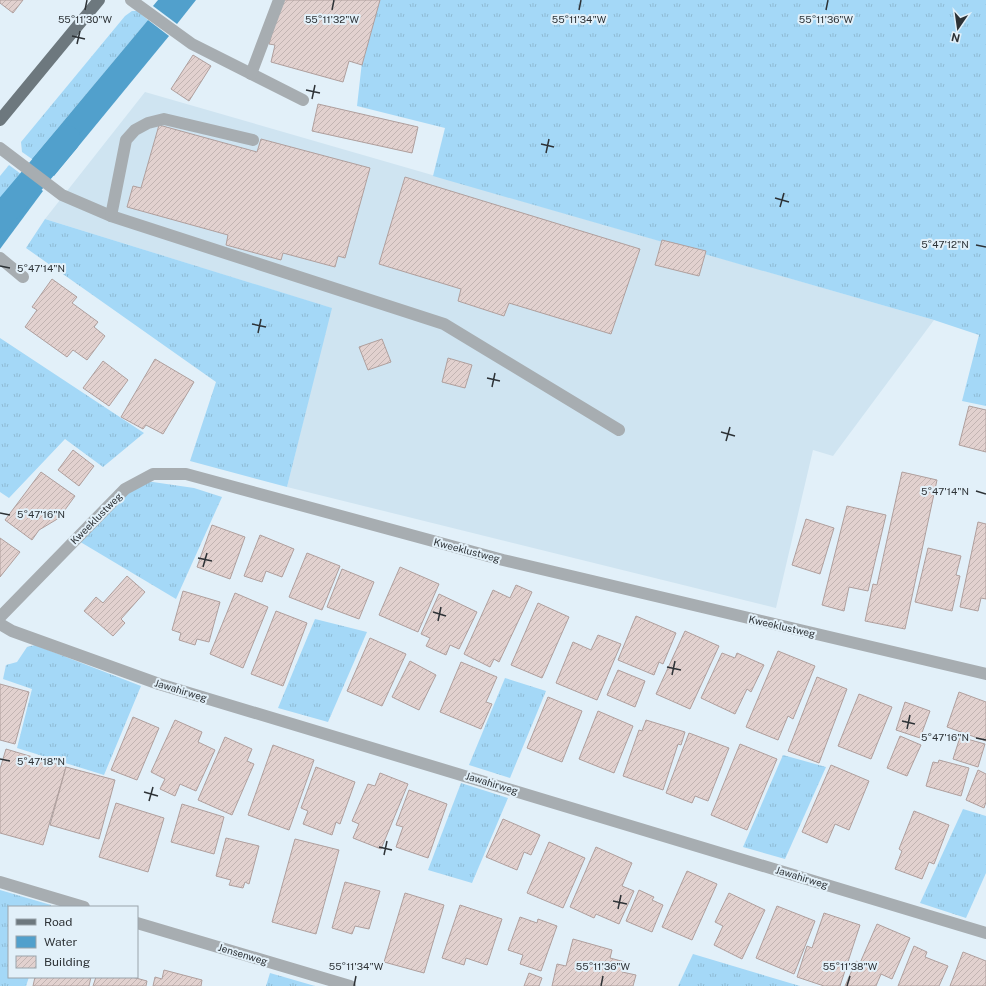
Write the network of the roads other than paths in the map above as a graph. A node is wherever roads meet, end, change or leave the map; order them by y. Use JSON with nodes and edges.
{"nodes":[{"id":1,"x":100,"y":0,"type":"edge"},
{"id":2,"x":279,"y":0,"type":"edge"},
{"id":3,"x":134,"y":2,"type":"edge"},
{"id":4,"x":251,"y":74,"type":"junction"},
{"id":5,"x":303,"y":100,"type":"dead end"},
{"id":6,"x":0,"y":120,"type":"edge"},
{"id":7,"x":252,"y":140,"type":"dead end"},
{"id":8,"x":0,"y":148,"type":"edge"},
{"id":9,"x":111,"y":216,"type":"junction"},
{"id":10,"x":1,"y":259,"type":"edge"},
{"id":11,"x":23,"y":278,"type":"dead end"},
{"id":12,"x":618,"y":430,"type":"dead end"},
{"id":13,"x":0,"y":617,"type":"edge"},
{"id":14,"x":0,"y":624,"type":"edge"},
{"id":15,"x":986,"y":674,"type":"edge"},
{"id":16,"x":0,"y":882,"type":"edge"},
{"id":17,"x":81,"y":906,"type":"edge"},
{"id":18,"x":138,"y":923,"type":"edge"},
{"id":19,"x":986,"y":933,"type":"edge"},
{"id":20,"x":350,"y":986,"type":"edge"}],
"edges":[{"from":1,"to":6,"type":"main road"},
{"from":2,"to":4,"type":"street"},
{"from":3,"to":4,"type":"street"},
{"from":4,"to":5,"type":"street"},
{"from":7,"to":9,"type":"street"},
{"from":8,"to":9,"type":"street"},
{"from":9,"to":12,"type":"street"},
{"from":10,"to":11,"type":"street"},
{"from":13,"to":15,"type":"street","name":"Kweeklustweg"},
{"from":14,"to":19,"type":"street","name":"Jawahirweg"},
{"from":16,"to":17,"type":"street"},
{"from":18,"to":20,"type":"street","name":"Jensenweg"}]}
